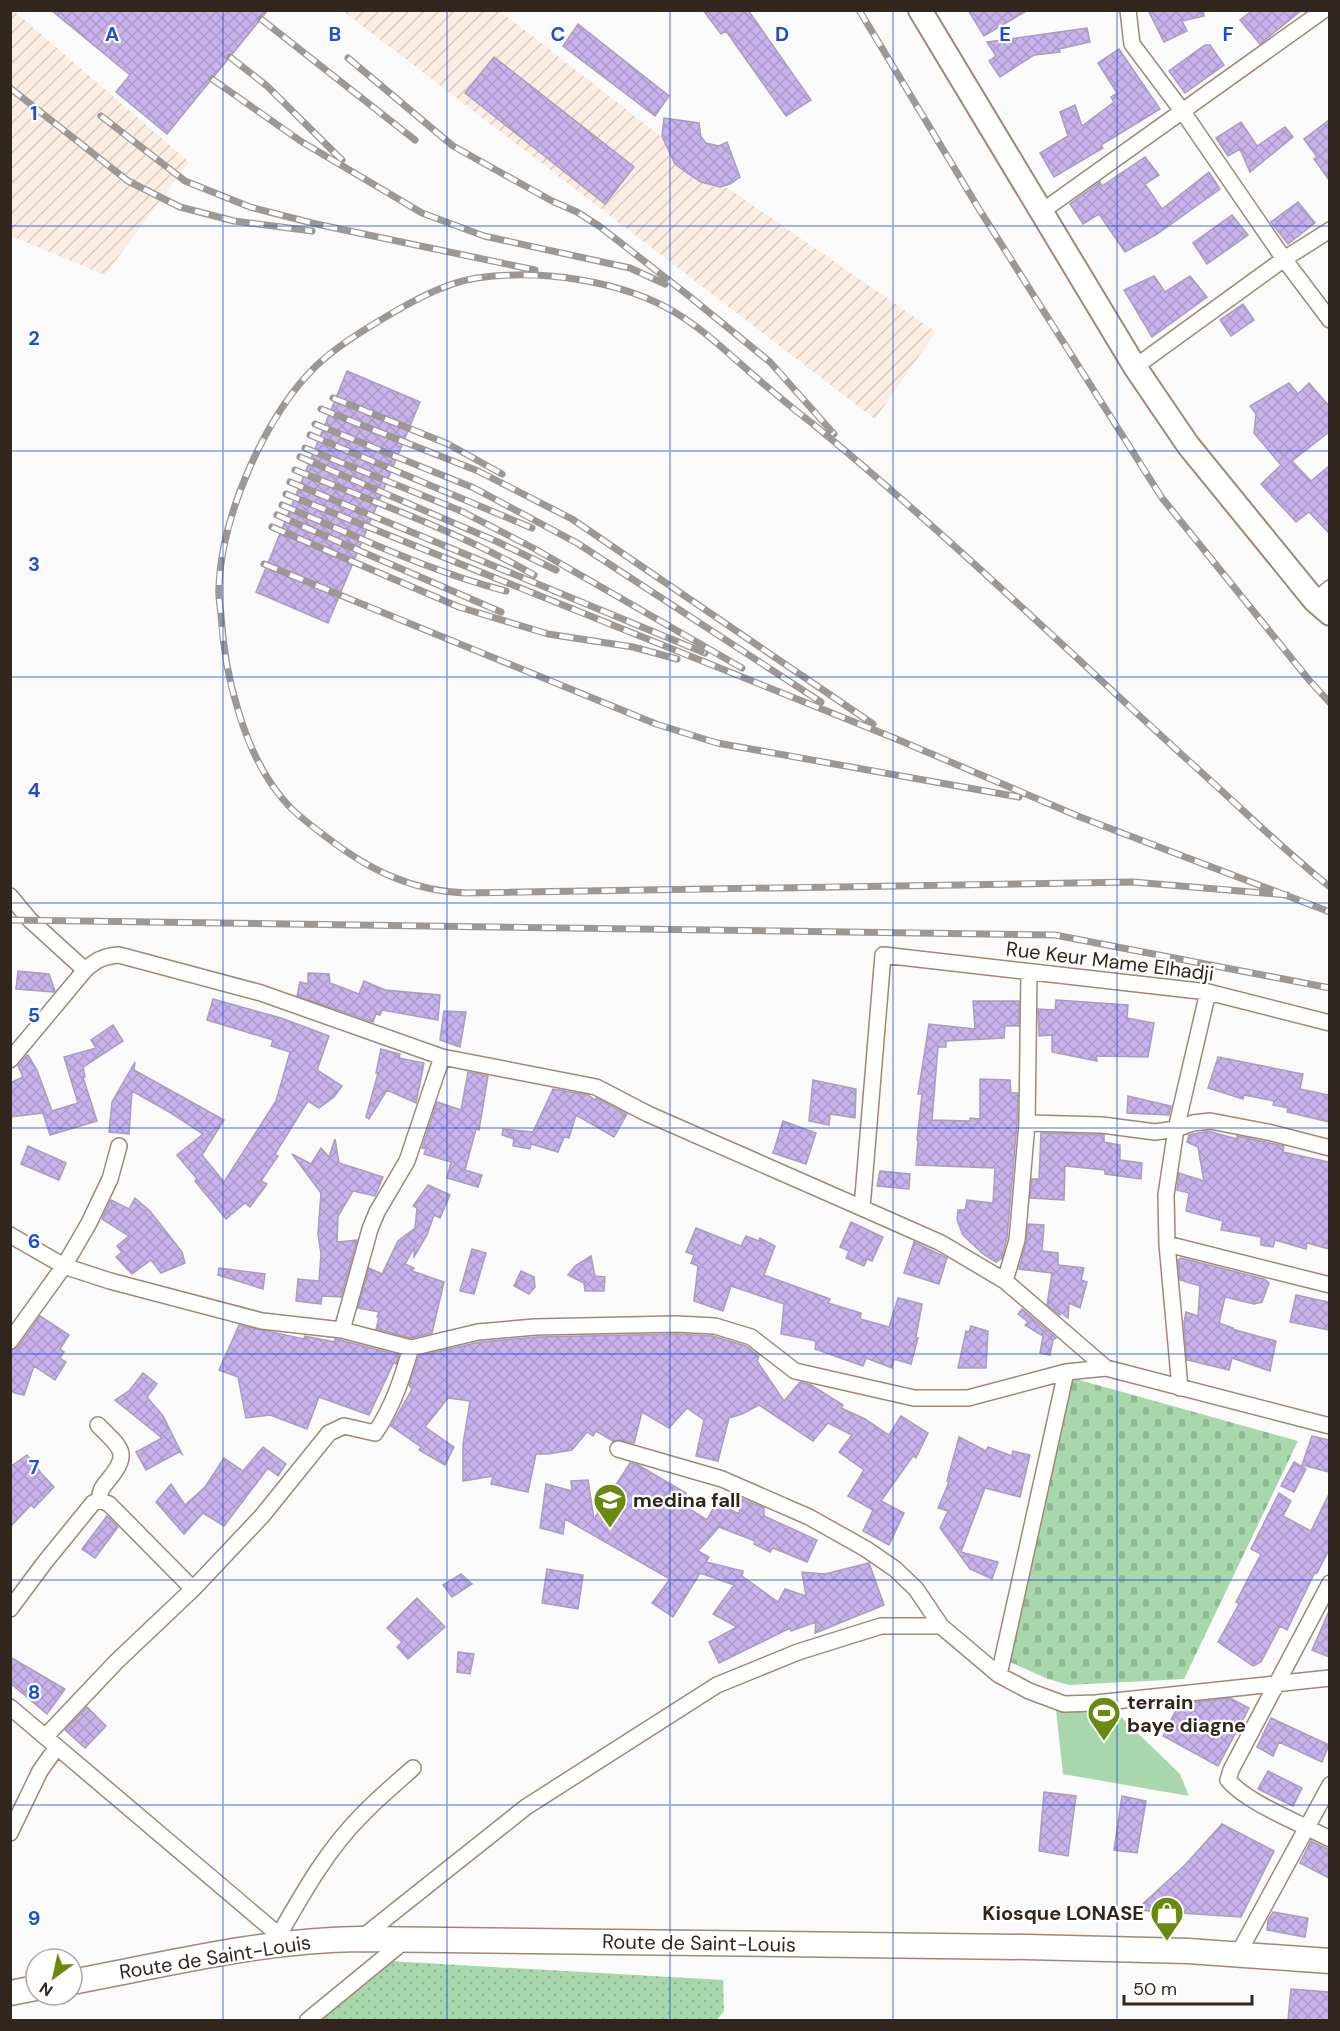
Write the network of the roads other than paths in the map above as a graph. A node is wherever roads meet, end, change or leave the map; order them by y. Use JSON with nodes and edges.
{"nodes":[{"id":1,"x":920,"y":10,"type":"edge"},
{"id":2,"x":1128,"y":10,"type":"edge"},
{"id":3,"x":1324,"y":10,"type":"edge"},
{"id":4,"x":1183,"y":112,"type":"junction"},
{"id":5,"x":1041,"y":212,"type":"junction"},
{"id":6,"x":1329,"y":230,"type":"edge"},
{"id":7,"x":1284,"y":259,"type":"junction"},
{"id":8,"x":1329,"y":320,"type":"edge"},
{"id":9,"x":1136,"y":367,"type":"junction"},
{"id":10,"x":1325,"y":601,"type":"edge"},
{"id":11,"x":10,"y":896,"type":"edge"},
{"id":12,"x":85,"y":970,"type":"junction"},
{"id":13,"x":1029,"y":972,"type":"junction"},
{"id":14,"x":1208,"y":992,"type":"junction"},
{"id":15,"x":1329,"y":1023,"type":"edge"},
{"id":16,"x":442,"y":1057,"type":"junction"},
{"id":17,"x":10,"y":1060,"type":"edge"},
{"id":18,"x":1027,"y":1123,"type":"junction"},
{"id":19,"x":1176,"y":1129,"type":"junction"},
{"id":20,"x":119,"y":1146,"type":"dead end"},
{"id":21,"x":1329,"y":1148,"type":"edge"},
{"id":22,"x":862,"y":1208,"type":"junction"},
{"id":23,"x":10,"y":1235,"type":"edge"},
{"id":24,"x":1167,"y":1244,"type":"junction"},
{"id":25,"x":64,"y":1266,"type":"junction"},
{"id":26,"x":1005,"y":1281,"type":"junction"},
{"id":27,"x":1329,"y":1285,"type":"edge"},
{"id":28,"x":342,"y":1330,"type":"junction"},
{"id":29,"x":10,"y":1341,"type":"edge"},
{"id":30,"x":411,"y":1348,"type":"junction"},
{"id":31,"x":1106,"y":1368,"type":"junction"},
{"id":32,"x":1066,"y":1372,"type":"junction"},
{"id":33,"x":1180,"y":1388,"type":"junction"},
{"id":34,"x":98,"y":1425,"type":"dead end"},
{"id":35,"x":1329,"y":1426,"type":"edge"},
{"id":36,"x":618,"y":1449,"type":"dead end"},
{"id":37,"x":100,"y":1500,"type":"junction"},
{"id":38,"x":1329,"y":1583,"type":"edge"},
{"id":39,"x":193,"y":1588,"type":"junction"},
{"id":40,"x":10,"y":1609,"type":"edge"},
{"id":41,"x":941,"y":1626,"type":"junction"},
{"id":42,"x":999,"y":1675,"type":"junction"},
{"id":43,"x":1329,"y":1678,"type":"edge"},
{"id":44,"x":1276,"y":1684,"type":"junction"},
{"id":45,"x":10,"y":1707,"type":"edge"},
{"id":46,"x":51,"y":1742,"type":"junction"},
{"id":47,"x":412,"y":1768,"type":"dead end"},
{"id":48,"x":1329,"y":1785,"type":"edge"},
{"id":49,"x":1308,"y":1827,"type":"junction"},
{"id":50,"x":10,"y":1833,"type":"edge"},
{"id":51,"x":1329,"y":1839,"type":"edge"},
{"id":52,"x":283,"y":1938,"type":"junction"},
{"id":53,"x":408,"y":1938,"type":"junction"},
{"id":54,"x":360,"y":1939,"type":"junction"},
{"id":55,"x":1238,"y":1954,"type":"junction"},
{"id":56,"x":1329,"y":1961,"type":"edge"},
{"id":57,"x":84,"y":1979,"type":"edge"},
{"id":58,"x":308,"y":2020,"type":"edge"}],
"edges":[{"from":1,"to":5,"type":"street"},
{"from":2,"to":4,"type":"street"},
{"from":3,"to":4,"type":"street"},
{"from":4,"to":5,"type":"street"},
{"from":4,"to":7,"type":"street"},
{"from":5,"to":9,"type":"street"},
{"from":6,"to":7,"type":"street"},
{"from":7,"to":8,"type":"street"},
{"from":7,"to":9,"type":"street"},
{"from":9,"to":10,"type":"street"},
{"from":11,"to":12,"type":"street"},
{"from":12,"to":16,"type":"street"},
{"from":12,"to":17,"type":"street"},
{"from":13,"to":14,"type":"street","name":"Rue Keur Mame Elhadji"},
{"from":13,"to":18,"type":"street"},
{"from":13,"to":22,"type":"street","name":"Rue Keur Mame Elhadji"},
{"from":14,"to":15,"type":"street","name":"Rue Keur Mame Elhadji"},
{"from":14,"to":19,"type":"street"},
{"from":16,"to":22,"type":"street"},
{"from":16,"to":28,"type":"street"},
{"from":18,"to":19,"type":"street"},
{"from":18,"to":26,"type":"street"},
{"from":19,"to":21,"type":"street"},
{"from":19,"to":24,"type":"street"},
{"from":20,"to":25,"type":"street"},
{"from":22,"to":26,"type":"street"},
{"from":23,"to":25,"type":"street"},
{"from":24,"to":27,"type":"street"},
{"from":24,"to":33,"type":"street"},
{"from":25,"to":28,"type":"street"},
{"from":25,"to":29,"type":"street"},
{"from":26,"to":31,"type":"street"},
{"from":28,"to":30,"type":"street"},
{"from":30,"to":32,"type":"street"},
{"from":30,"to":39,"type":"street"},
{"from":31,"to":32,"type":"street"},
{"from":31,"to":33,"type":"street"},
{"from":32,"to":42,"type":"street"},
{"from":33,"to":35,"type":"street"},
{"from":34,"to":37,"type":"street"},
{"from":36,"to":41,"type":"street"},
{"from":37,"to":39,"type":"street"},
{"from":37,"to":40,"type":"street"},
{"from":38,"to":44,"type":"street"},
{"from":39,"to":46,"type":"street"},
{"from":41,"to":42,"type":"street"},
{"from":41,"to":54,"type":"street"},
{"from":42,"to":44,"type":"street"},
{"from":43,"to":44,"type":"street"},
{"from":44,"to":49,"type":"street"},
{"from":45,"to":46,"type":"street"},
{"from":46,"to":50,"type":"street"},
{"from":46,"to":52,"type":"street"},
{"from":47,"to":52,"type":"street"},
{"from":48,"to":49,"type":"street"},
{"from":49,"to":51,"type":"street"},
{"from":49,"to":55,"type":"street"},
{"from":52,"to":54,"type":"main road","name":"Route de Saint-Louis"},
{"from":52,"to":57,"type":"main road","name":"Route de Saint-Louis"},
{"from":53,"to":54,"type":"main road","name":"Route de Saint-Louis"},
{"from":53,"to":55,"type":"main road","name":"Route de Saint-Louis"},
{"from":53,"to":58,"type":"street"},
{"from":55,"to":56,"type":"main road","name":"Route de Saint-Louis"}]}
